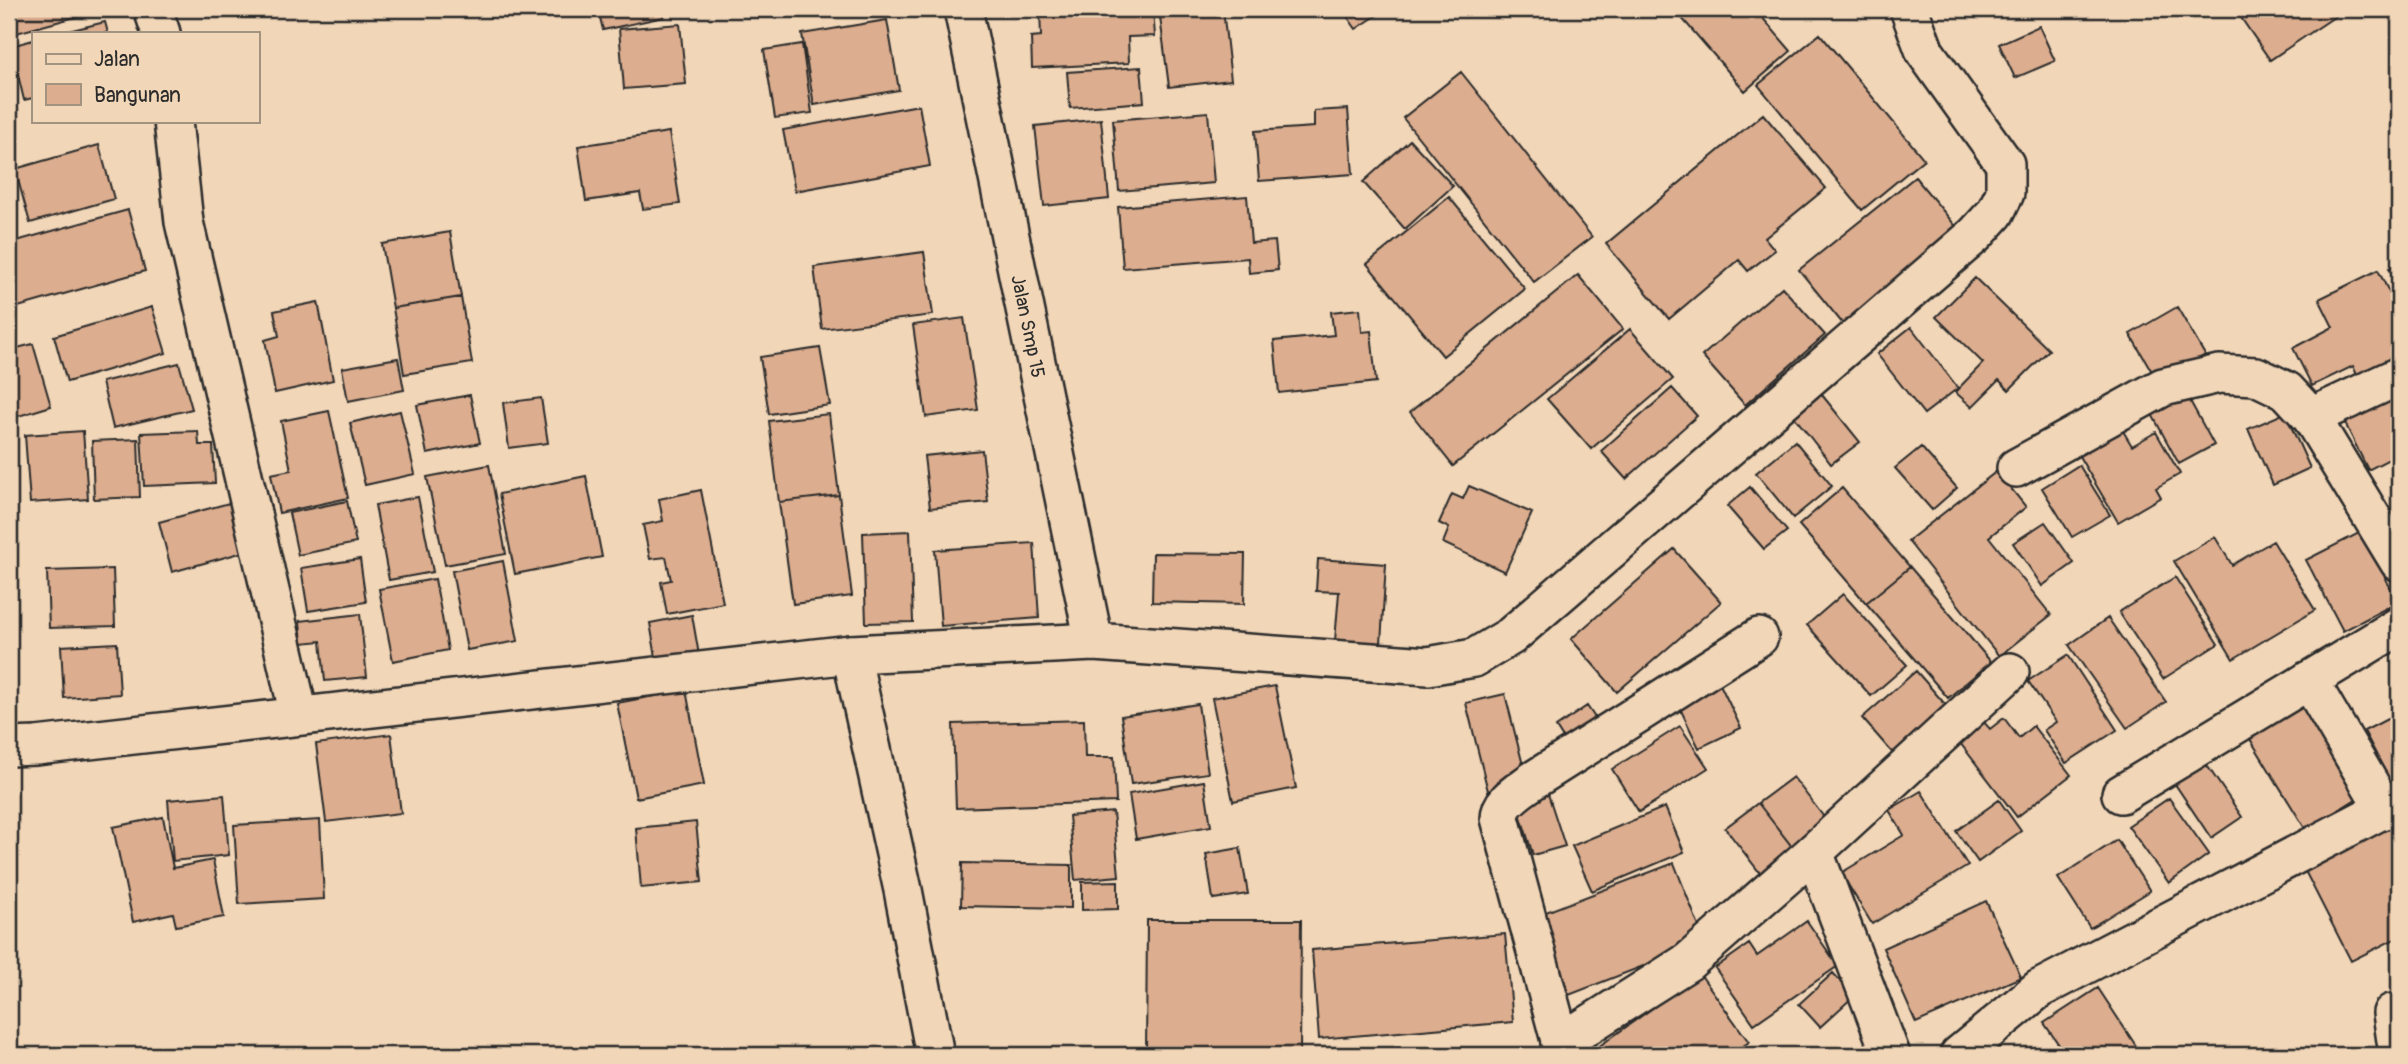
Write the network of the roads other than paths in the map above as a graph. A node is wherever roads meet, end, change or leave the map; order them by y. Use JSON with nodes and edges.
{"nodes":[{"id":1,"x":153,"y":9,"type":"edge"},
{"id":2,"x":963,"y":9,"type":"edge"},
{"id":3,"x":1909,"y":9,"type":"edge"},
{"id":4,"x":161,"y":32,"type":"edge"},
{"id":5,"x":173,"y":122,"type":"edge"},
{"id":6,"x":2399,"y":376,"type":"edge"},
{"id":7,"x":2311,"y":417,"type":"junction"},
{"id":8,"x":2016,"y":468,"type":"dead end"},
{"id":9,"x":2397,"y":552,"type":"edge"},
{"id":10,"x":2399,"y":626,"type":"edge"},
{"id":11,"x":1759,"y":637,"type":"dead end"},
{"id":12,"x":1094,"y":642,"type":"junction"},
{"id":13,"x":851,"y":654,"type":"junction"},
{"id":14,"x":2010,"y":672,"type":"dead end"},
{"id":15,"x":2309,"y":680,"type":"junction"},
{"id":16,"x":299,"y":715,"type":"junction"},
{"id":17,"x":9,"y":747,"type":"edge"},
{"id":18,"x":2121,"y":794,"type":"dead end"},
{"id":19,"x":2392,"y":805,"type":"edge"},
{"id":20,"x":1814,"y":852,"type":"junction"},
{"id":21,"x":2392,"y":1013,"type":"dead end"},
{"id":22,"x":1562,"y":1049,"type":"edge"},
{"id":23,"x":935,"y":1055,"type":"edge"},
{"id":24,"x":1891,"y":1055,"type":"edge"},
{"id":25,"x":1959,"y":1055,"type":"edge"},
{"id":26,"x":2398,"y":1055,"type":"edge"}],
"edges":[{"from":1,"to":4,"type":"street"},
{"from":2,"to":12,"type":"street","name":"Jalan Smp 15"},
{"from":3,"to":12,"type":"street"},
{"from":5,"to":16,"type":"street"},
{"from":6,"to":7,"type":"street"},
{"from":7,"to":8,"type":"street"},
{"from":7,"to":9,"type":"street"},
{"from":10,"to":15,"type":"street"},
{"from":11,"to":22,"type":"street"},
{"from":12,"to":13,"type":"street"},
{"from":13,"to":16,"type":"street"},
{"from":13,"to":23,"type":"street"},
{"from":14,"to":20,"type":"street"},
{"from":15,"to":18,"type":"street"},
{"from":15,"to":19,"type":"street"},
{"from":16,"to":17,"type":"street"},
{"from":19,"to":25,"type":"street"},
{"from":20,"to":22,"type":"street"},
{"from":20,"to":24,"type":"street"},
{"from":21,"to":26,"type":"street"}]}
